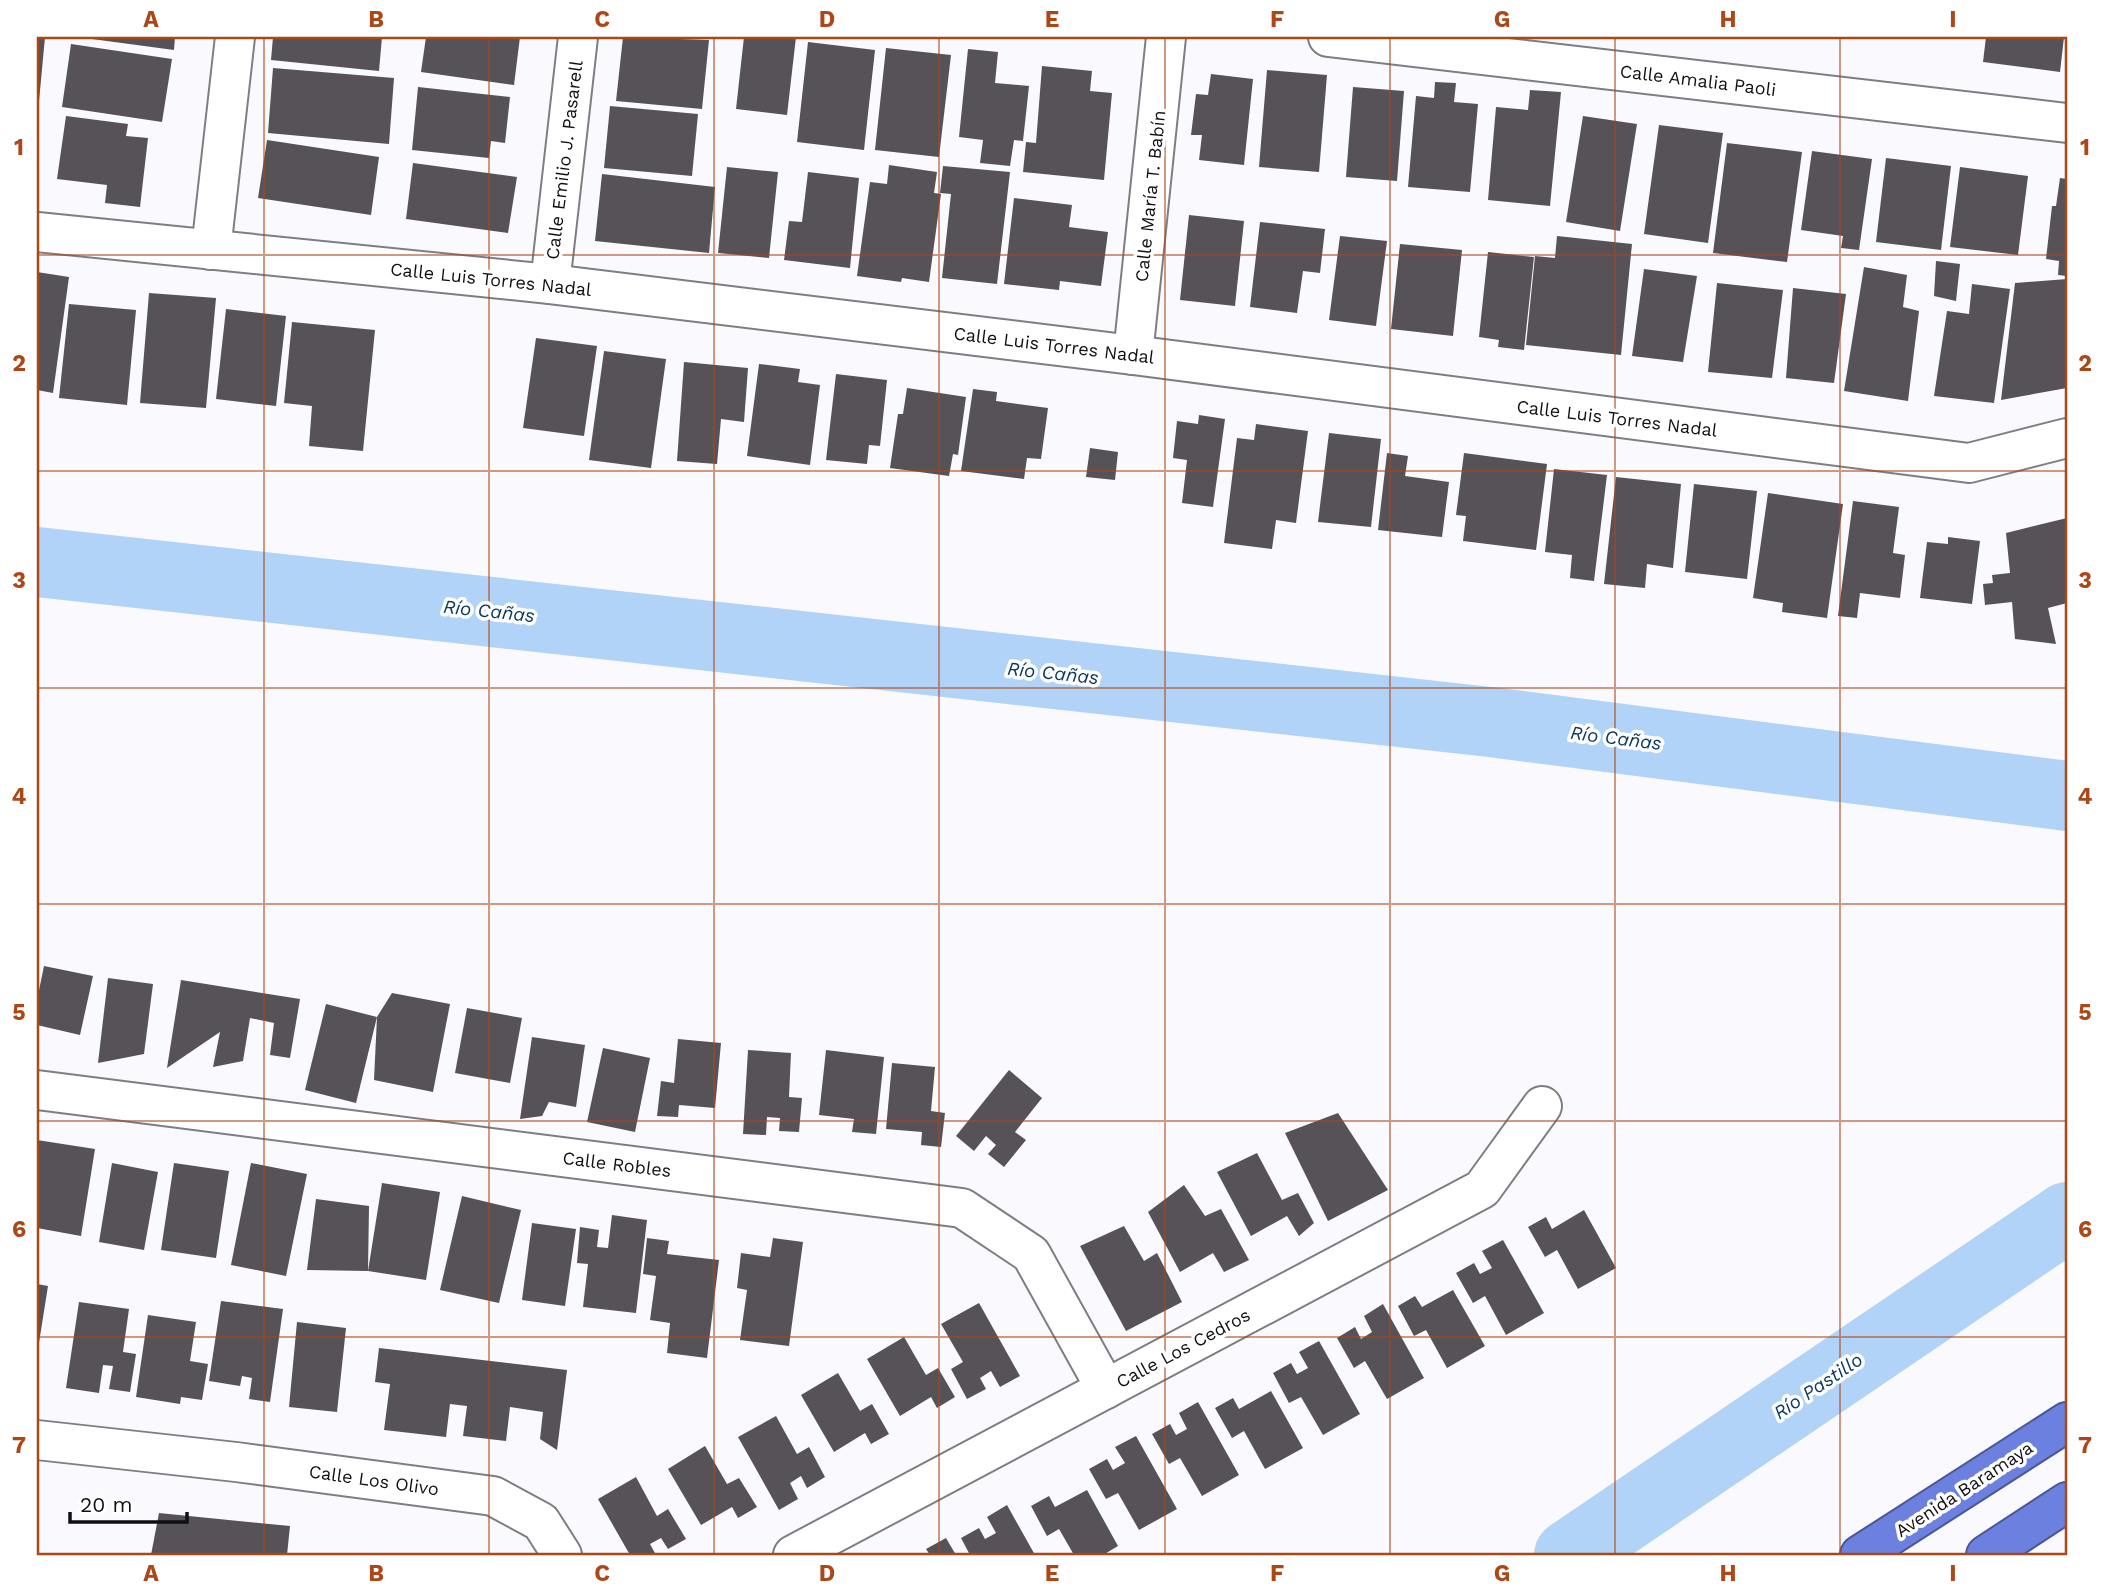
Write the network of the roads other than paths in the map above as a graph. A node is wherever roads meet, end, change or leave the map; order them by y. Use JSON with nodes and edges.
{"nodes":[{"id":1,"x":235,"y":37,"type":"edge"},
{"id":2,"x":578,"y":37,"type":"edge"},
{"id":3,"x":1166,"y":37,"type":"edge"},
{"id":4,"x":1328,"y":37,"type":"edge"},
{"id":5,"x":2067,"y":123,"type":"edge"},
{"id":6,"x":37,"y":232,"type":"edge"},
{"id":7,"x":211,"y":250,"type":"junction"},
{"id":8,"x":550,"y":284,"type":"junction"},
{"id":9,"x":1133,"y":355,"type":"junction"},
{"id":10,"x":2067,"y":438,"type":"edge"},
{"id":11,"x":37,"y":1090,"type":"edge"},
{"id":12,"x":1542,"y":1106,"type":"dead end"},
{"id":13,"x":1105,"y":1389,"type":"junction"},
{"id":14,"x":2067,"y":1422,"type":"edge"},
{"id":15,"x":37,"y":1440,"type":"edge"},
{"id":16,"x":2067,"y":1502,"type":"edge"},
{"id":17,"x":562,"y":1555,"type":"edge"},
{"id":18,"x":793,"y":1555,"type":"edge"},
{"id":19,"x":1860,"y":1555,"type":"edge"},
{"id":20,"x":1986,"y":1555,"type":"edge"}],
"edges":[{"from":1,"to":7,"type":"street"},
{"from":2,"to":8,"type":"street","name":"Calle Emilio J. Pasarell"},
{"from":3,"to":9,"type":"street","name":"Calle María T. Babín"},
{"from":4,"to":5,"type":"street","name":"Calle Amalia Paoli"},
{"from":6,"to":7,"type":"street","name":"Calle Luis Torres Nadal"},
{"from":7,"to":8,"type":"street","name":"Calle Luis Torres Nadal"},
{"from":8,"to":9,"type":"street","name":"Calle Luis Torres Nadal"},
{"from":9,"to":10,"type":"street","name":"Calle Luis Torres Nadal"},
{"from":11,"to":13,"type":"street","name":"Calle Robles"},
{"from":12,"to":13,"type":"street","name":"Calle Los Cedros"},
{"from":13,"to":18,"type":"street","name":"Calle Los Cedros"},
{"from":14,"to":19,"type":"highway","name":"Avenida Baramaya"},
{"from":15,"to":17,"type":"street","name":"Calle Los Olivo"},
{"from":16,"to":20,"type":"highway"}]}
